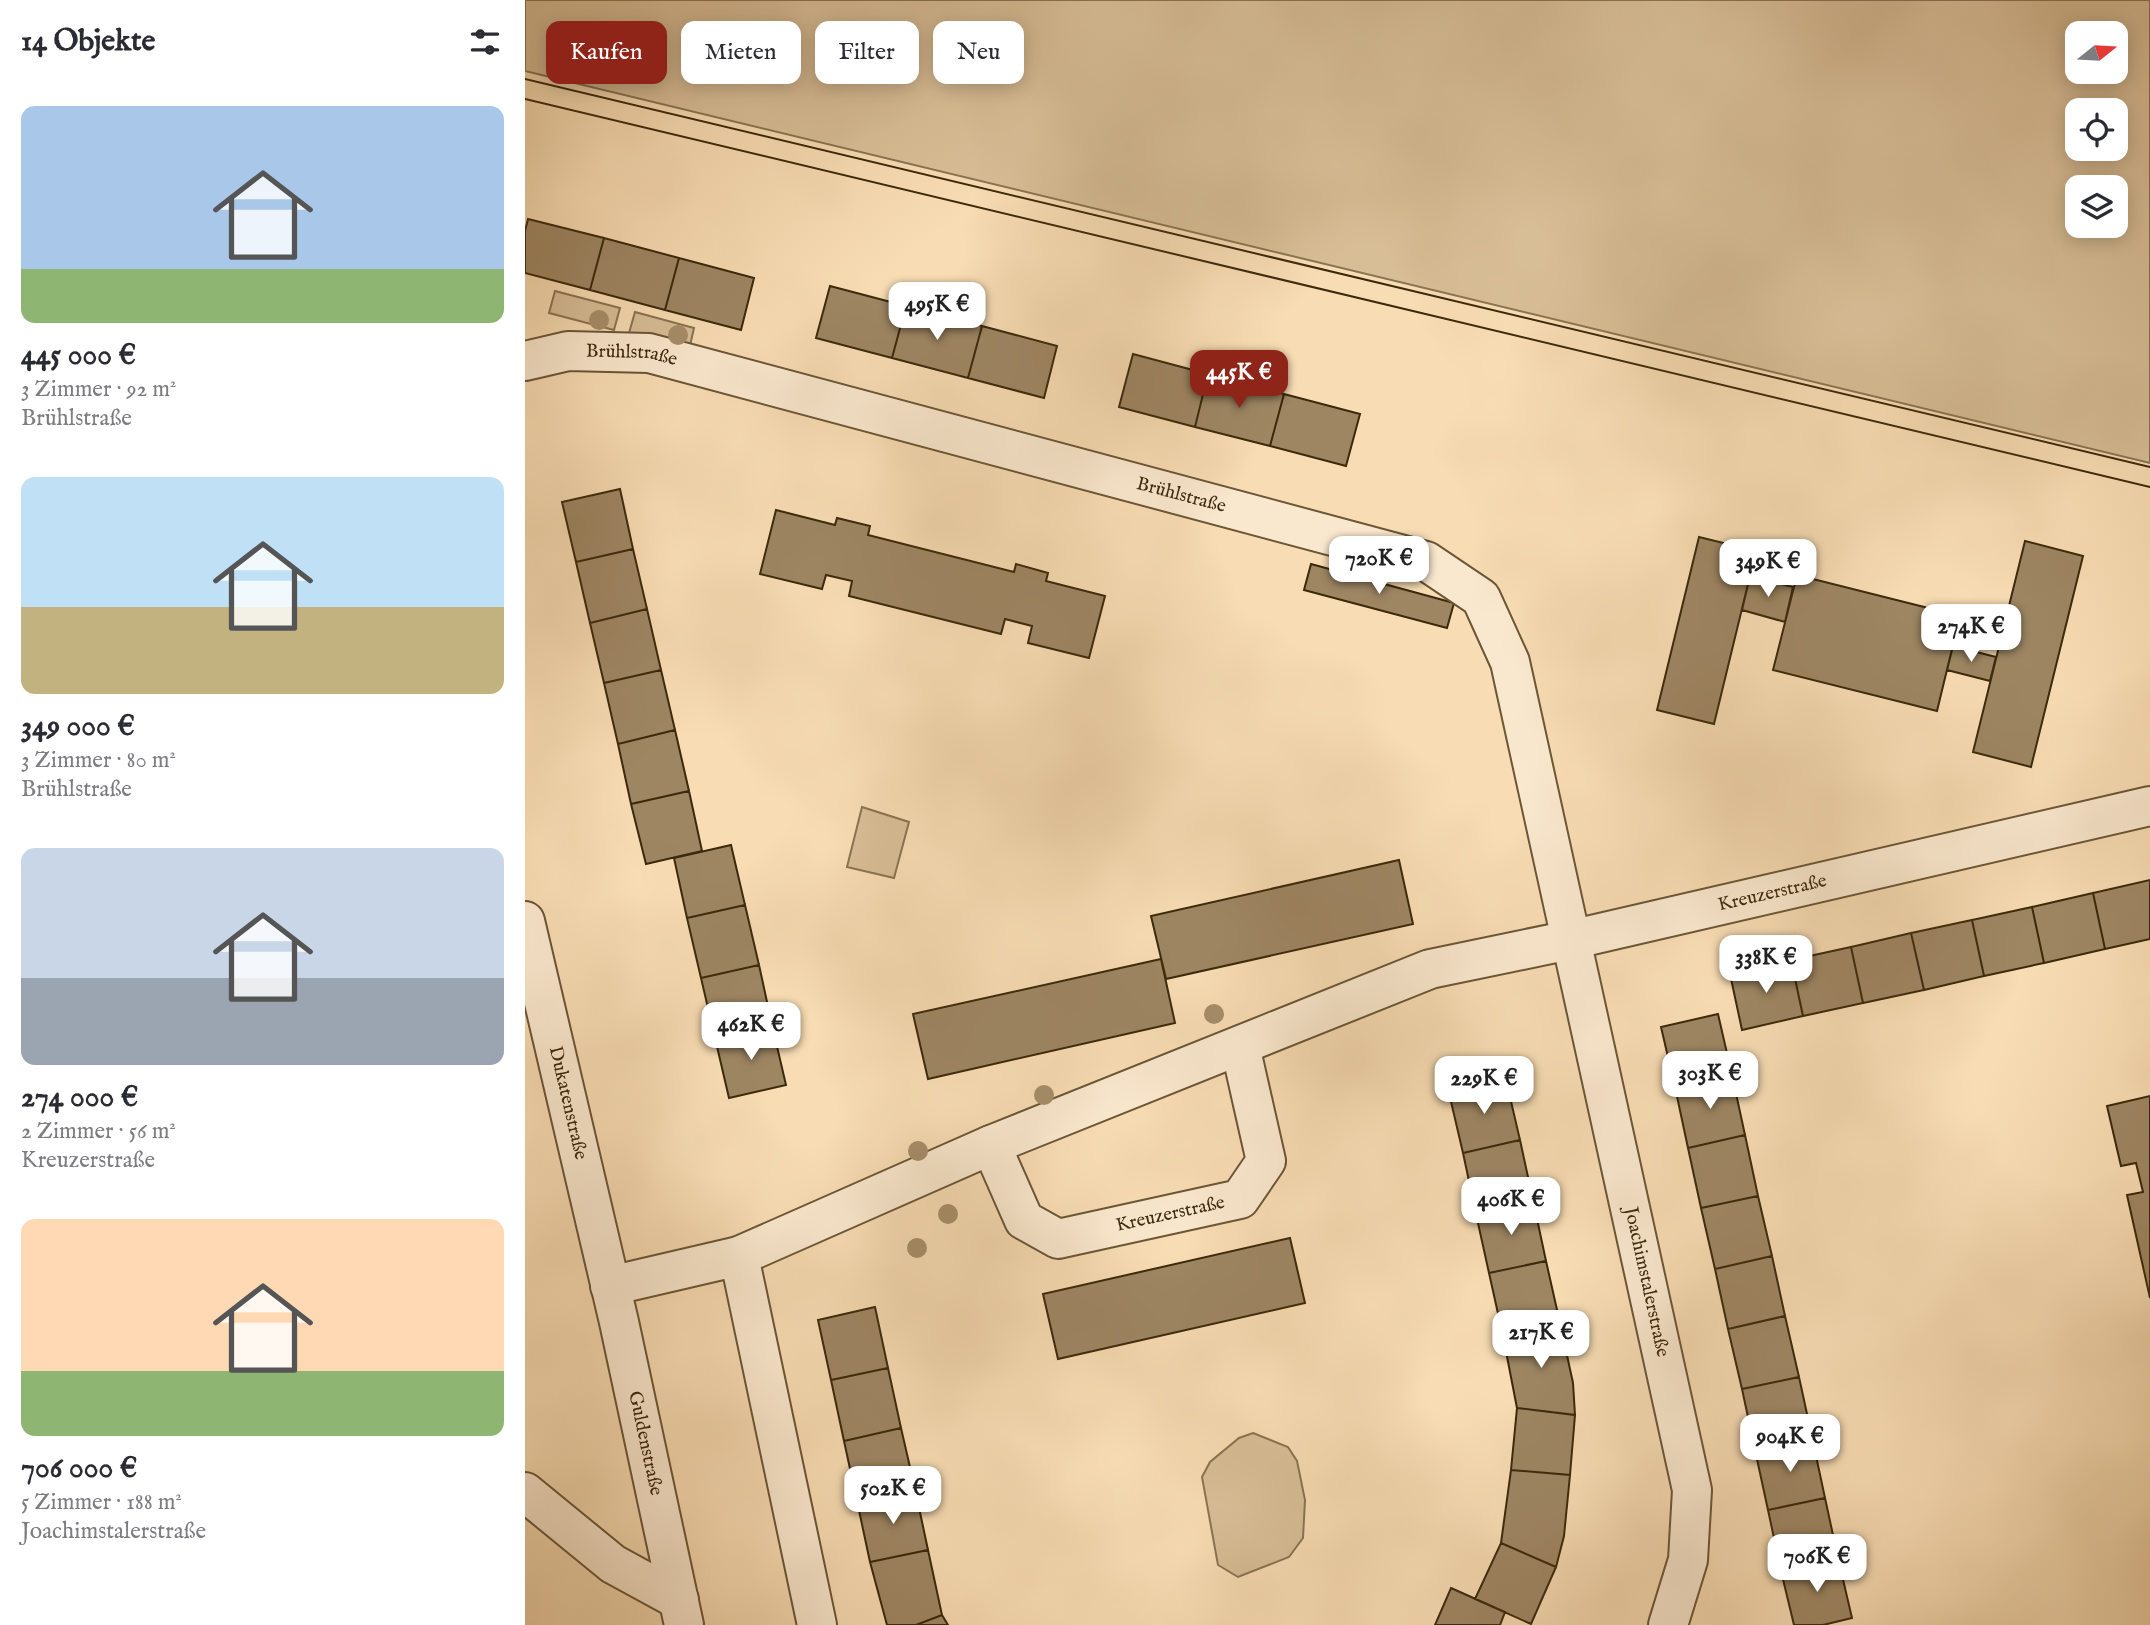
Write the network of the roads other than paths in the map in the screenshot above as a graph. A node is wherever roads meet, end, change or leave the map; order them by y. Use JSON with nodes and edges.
{"nodes":[{"id":1,"x":525,"y":361,"type":"edge"},
{"id":2,"x":2150,"y":806,"type":"edge"},
{"id":3,"x":525,"y":922,"type":"edge"},
{"id":4,"x":1570,"y":940,"type":"junction"},
{"id":5,"x":1240,"y":1046,"type":"junction"},
{"id":6,"x":991,"y":1145,"type":"junction"},
{"id":7,"x":739,"y":1256,"type":"junction"},
{"id":8,"x":610,"y":1286,"type":"junction"},
{"id":9,"x":525,"y":1492,"type":"edge"},
{"id":10,"x":682,"y":1613,"type":"edge"},
{"id":11,"x":817,"y":1625,"type":"edge"},
{"id":12,"x":1668,"y":1625,"type":"edge"}],
"edges":[{"from":1,"to":4,"type":"street","name":"Brühlstraße"},
{"from":2,"to":4,"type":"street","name":"Kreuzerstraße"},
{"from":3,"to":8,"type":"street","name":"Dukatenstraße"},
{"from":4,"to":5,"type":"street","name":"Kreuzerstraße"},
{"from":4,"to":12,"type":"street","name":"Joachimstalerstraße"},
{"from":5,"to":6,"type":"street","name":"Kreuzerstraße"},
{"from":5,"to":6,"type":"street","name":"Kreuzerstraße"},
{"from":6,"to":7,"type":"street","name":"Kreuzerstraße"},
{"from":7,"to":8,"type":"street","name":"Kreuzerstraße"},
{"from":7,"to":11,"type":"street"},
{"from":8,"to":10,"type":"street","name":"Guldenstraße"},
{"from":9,"to":10,"type":"street","name":"Guldenstraße"}]}
